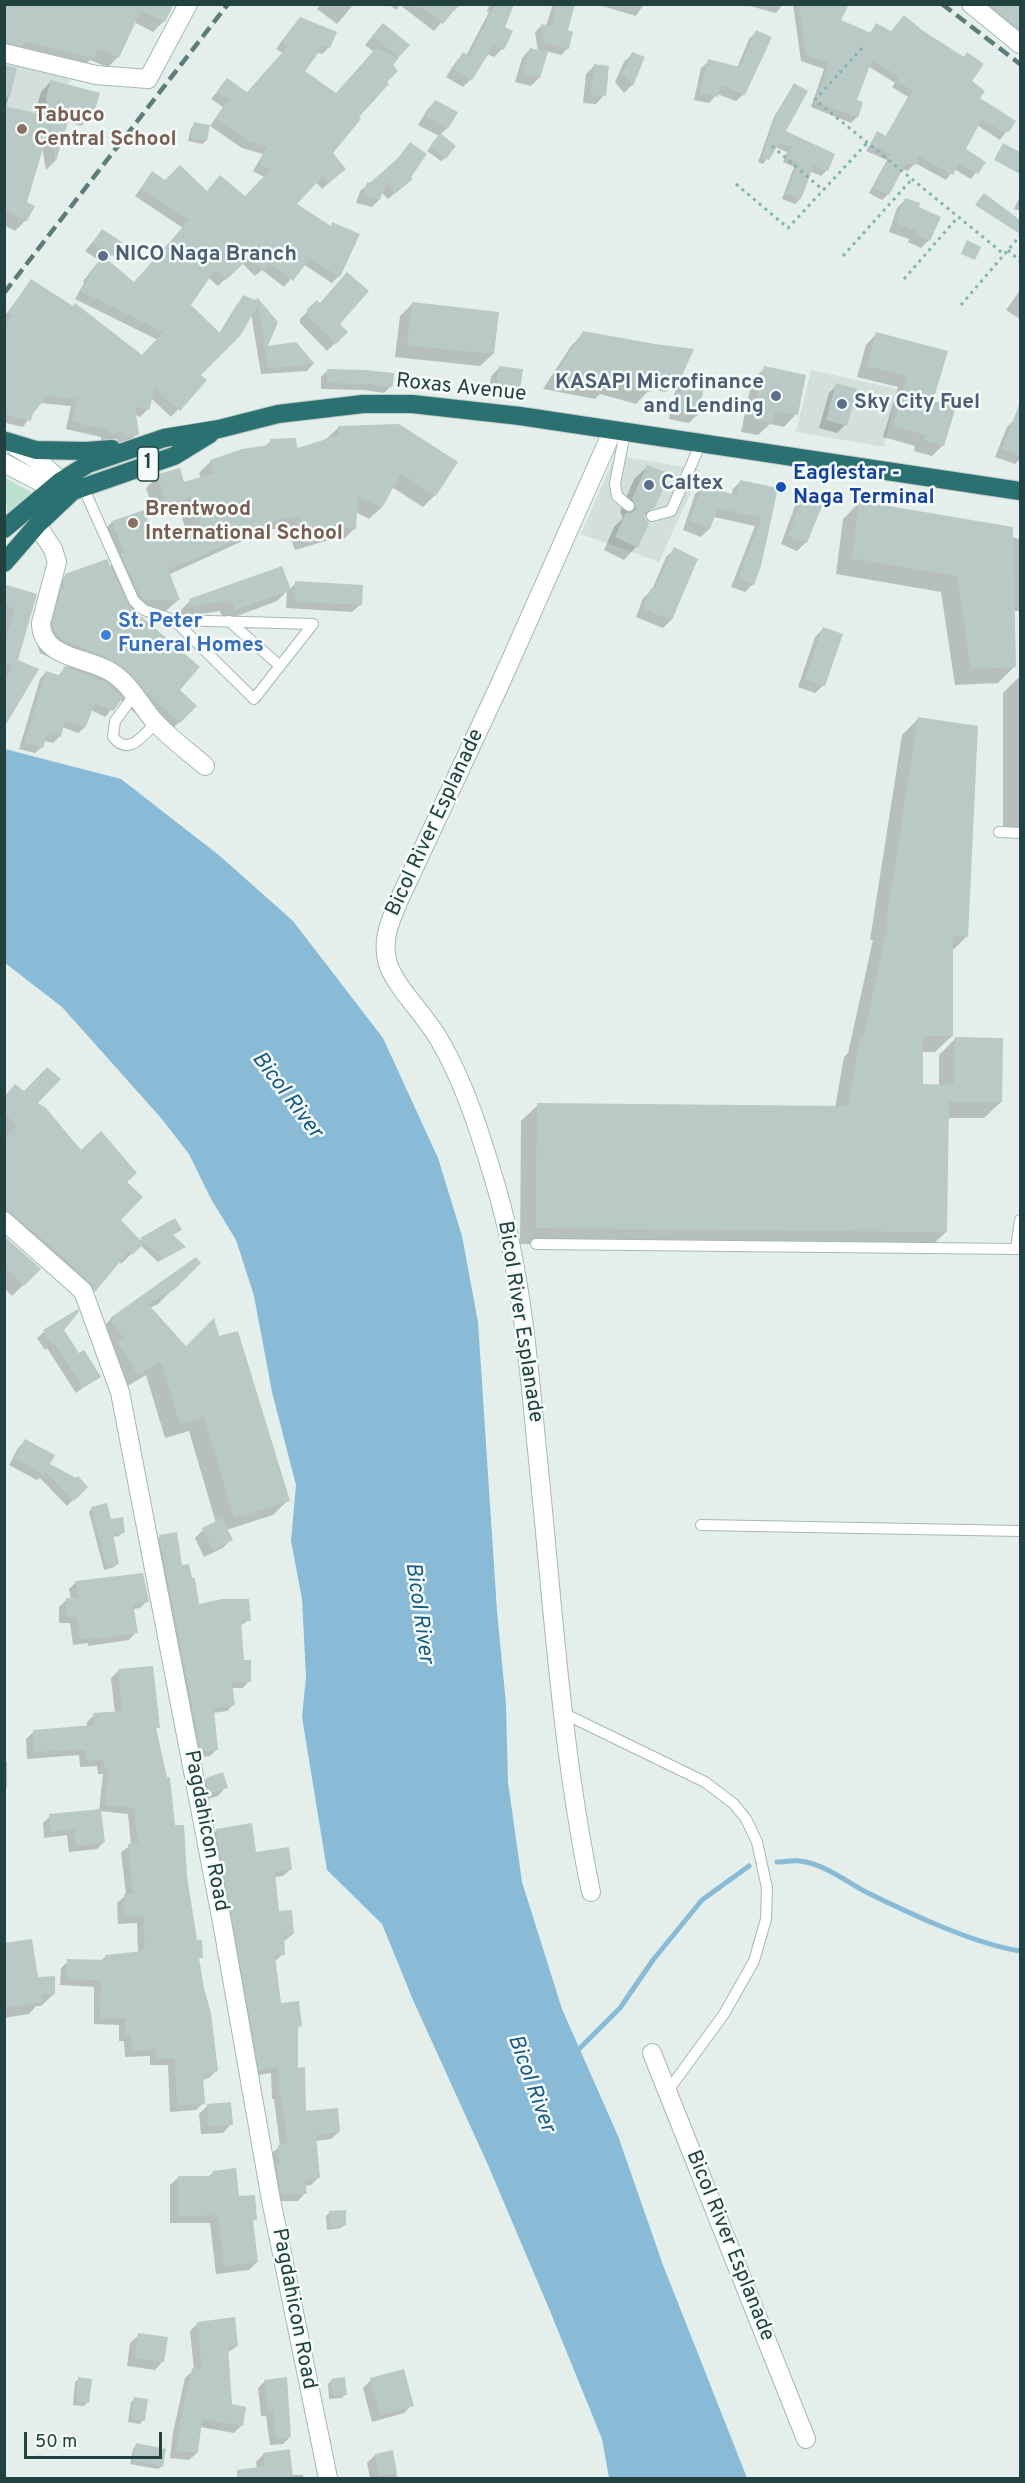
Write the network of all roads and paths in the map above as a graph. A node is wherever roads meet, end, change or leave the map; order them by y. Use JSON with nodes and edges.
{"nodes":[{"id":1,"x":188,"y":4,"type":"edge"},
{"id":2,"x":971,"y":4,"type":"edge"},
{"id":3,"x":1020,"y":44,"type":"edge"},
{"id":4,"x":862,"y":48,"type":"dead end"},
{"id":5,"x":4,"y":53,"type":"edge"},
{"id":6,"x":867,"y":142,"type":"junction"},
{"id":7,"x":772,"y":146,"type":"dead end"},
{"id":8,"x":912,"y":179,"type":"junction"},
{"id":9,"x":736,"y":184,"type":"dead end"},
{"id":10,"x":823,"y":190,"type":"junction"},
{"id":11,"x":958,"y":217,"type":"junction"},
{"id":12,"x":1020,"y":236,"type":"edge"},
{"id":13,"x":1008,"y":250,"type":"junction"},
{"id":14,"x":1005,"y":255,"type":"junction"},
{"id":15,"x":843,"y":256,"type":"dead end"},
{"id":16,"x":1020,"y":261,"type":"edge"},
{"id":17,"x":904,"y":279,"type":"dead end"},
{"id":18,"x":961,"y":305,"type":"dead end"},
{"id":19,"x":219,"y":429,"type":"junction"},
{"id":20,"x":619,"y":431,"type":"junction"},
{"id":21,"x":5,"y":440,"type":"edge"},
{"id":22,"x":701,"y":443,"type":"junction"},
{"id":23,"x":141,"y":447,"type":"junction"},
{"id":24,"x":4,"y":463,"type":"edge"},
{"id":25,"x":66,"y":489,"type":"junction"},
{"id":26,"x":1020,"y":491,"type":"edge"},
{"id":27,"x":629,"y":506,"type":"dead end"},
{"id":28,"x":652,"y":516,"type":"dead end"},
{"id":29,"x":37,"y":525,"type":"junction"},
{"id":30,"x":4,"y":530,"type":"edge"},
{"id":31,"x":4,"y":563,"type":"edge"},
{"id":32,"x":174,"y":620,"type":"junction"},
{"id":33,"x":229,"y":621,"type":"junction"},
{"id":34,"x":280,"y":666,"type":"junction"},
{"id":35,"x":135,"y":694,"type":"junction"},
{"id":36,"x":156,"y":723,"type":"junction"},
{"id":37,"x":205,"y":766,"type":"dead end"},
{"id":38,"x":999,"y":832,"type":"dead end"},
{"id":39,"x":1020,"y":833,"type":"edge"},
{"id":40,"x":1020,"y":1220,"type":"edge"},
{"id":41,"x":4,"y":1221,"type":"edge"},
{"id":42,"x":536,"y":1244,"type":"dead end"},
{"id":43,"x":1018,"y":1249,"type":"edge"},
{"id":44,"x":701,"y":1525,"type":"dead end"},
{"id":45,"x":1020,"y":1531,"type":"edge"},
{"id":46,"x":563,"y":1713,"type":"junction"},
{"id":47,"x":591,"y":1892,"type":"dead end"},
{"id":48,"x":652,"y":2053,"type":"dead end"},
{"id":49,"x":667,"y":2092,"type":"junction"},
{"id":50,"x":806,"y":2439,"type":"dead end"},
{"id":51,"x":328,"y":2478,"type":"edge"}],
"edges":[{"from":1,"to":5,"type":"street"},
{"from":2,"to":3,"type":"street"},
{"from":4,"to":6,"type":"path"},
{"from":6,"to":8,"type":"path"},
{"from":6,"to":10,"type":"path"},
{"from":7,"to":10,"type":"path"},
{"from":8,"to":11,"type":"path"},
{"from":8,"to":15,"type":"path"},
{"from":9,"to":10,"type":"path"},
{"from":11,"to":14,"type":"path"},
{"from":11,"to":17,"type":"path"},
{"from":12,"to":13,"type":"path"},
{"from":13,"to":14,"type":"path"},
{"from":13,"to":16,"type":"path"},
{"from":14,"to":18,"type":"path"},
{"from":19,"to":20,"type":"highway","name":"Roxas Avenue","number":"1"},
{"from":19,"to":23,"type":"highway","name":"Roxas Avenue","number":"1"},
{"from":19,"to":25,"type":"highway","name":"Roxas Avenue","number":"1"},
{"from":20,"to":22,"type":"highway","name":"Roxas Avenue","number":"1"},
{"from":20,"to":27,"type":"lane"},
{"from":20,"to":46,"type":"street","name":"Bicol River Esplanade"},
{"from":21,"to":23,"type":"highway"},
{"from":21,"to":25,"type":"street"},
{"from":22,"to":26,"type":"highway","name":"Roxas Avenue","number":"1"},
{"from":22,"to":28,"type":"lane"},
{"from":23,"to":25,"type":"highway","name":"Roxas Avenue","number":"1"},
{"from":24,"to":25,"type":"street"},
{"from":25,"to":29,"type":"highway","number":"1"},
{"from":25,"to":30,"type":"highway","number":"1"},
{"from":25,"to":32,"type":"lane"},
{"from":29,"to":31,"type":"highway","number":"1"},
{"from":29,"to":35,"type":"street"},
{"from":32,"to":33,"type":"lane"},
{"from":32,"to":34,"type":"lane"},
{"from":33,"to":34,"type":"lane"},
{"from":33,"to":34,"type":"lane"},
{"from":35,"to":36,"type":"street"},
{"from":35,"to":36,"type":"lane"},
{"from":36,"to":37,"type":"street"},
{"from":38,"to":39,"type":"lane"},
{"from":40,"to":43,"type":"lane"},
{"from":41,"to":51,"type":"street","name":"Pagdahicon Road"},
{"from":42,"to":43,"type":"lane"},
{"from":44,"to":45,"type":"lane"},
{"from":46,"to":47,"type":"street","name":"Bicol River Esplanade"},
{"from":46,"to":49,"type":"lane"},
{"from":48,"to":49,"type":"street","name":"Bicol River Esplanade"},
{"from":49,"to":50,"type":"street","name":"Bicol River Esplanade"}]}
